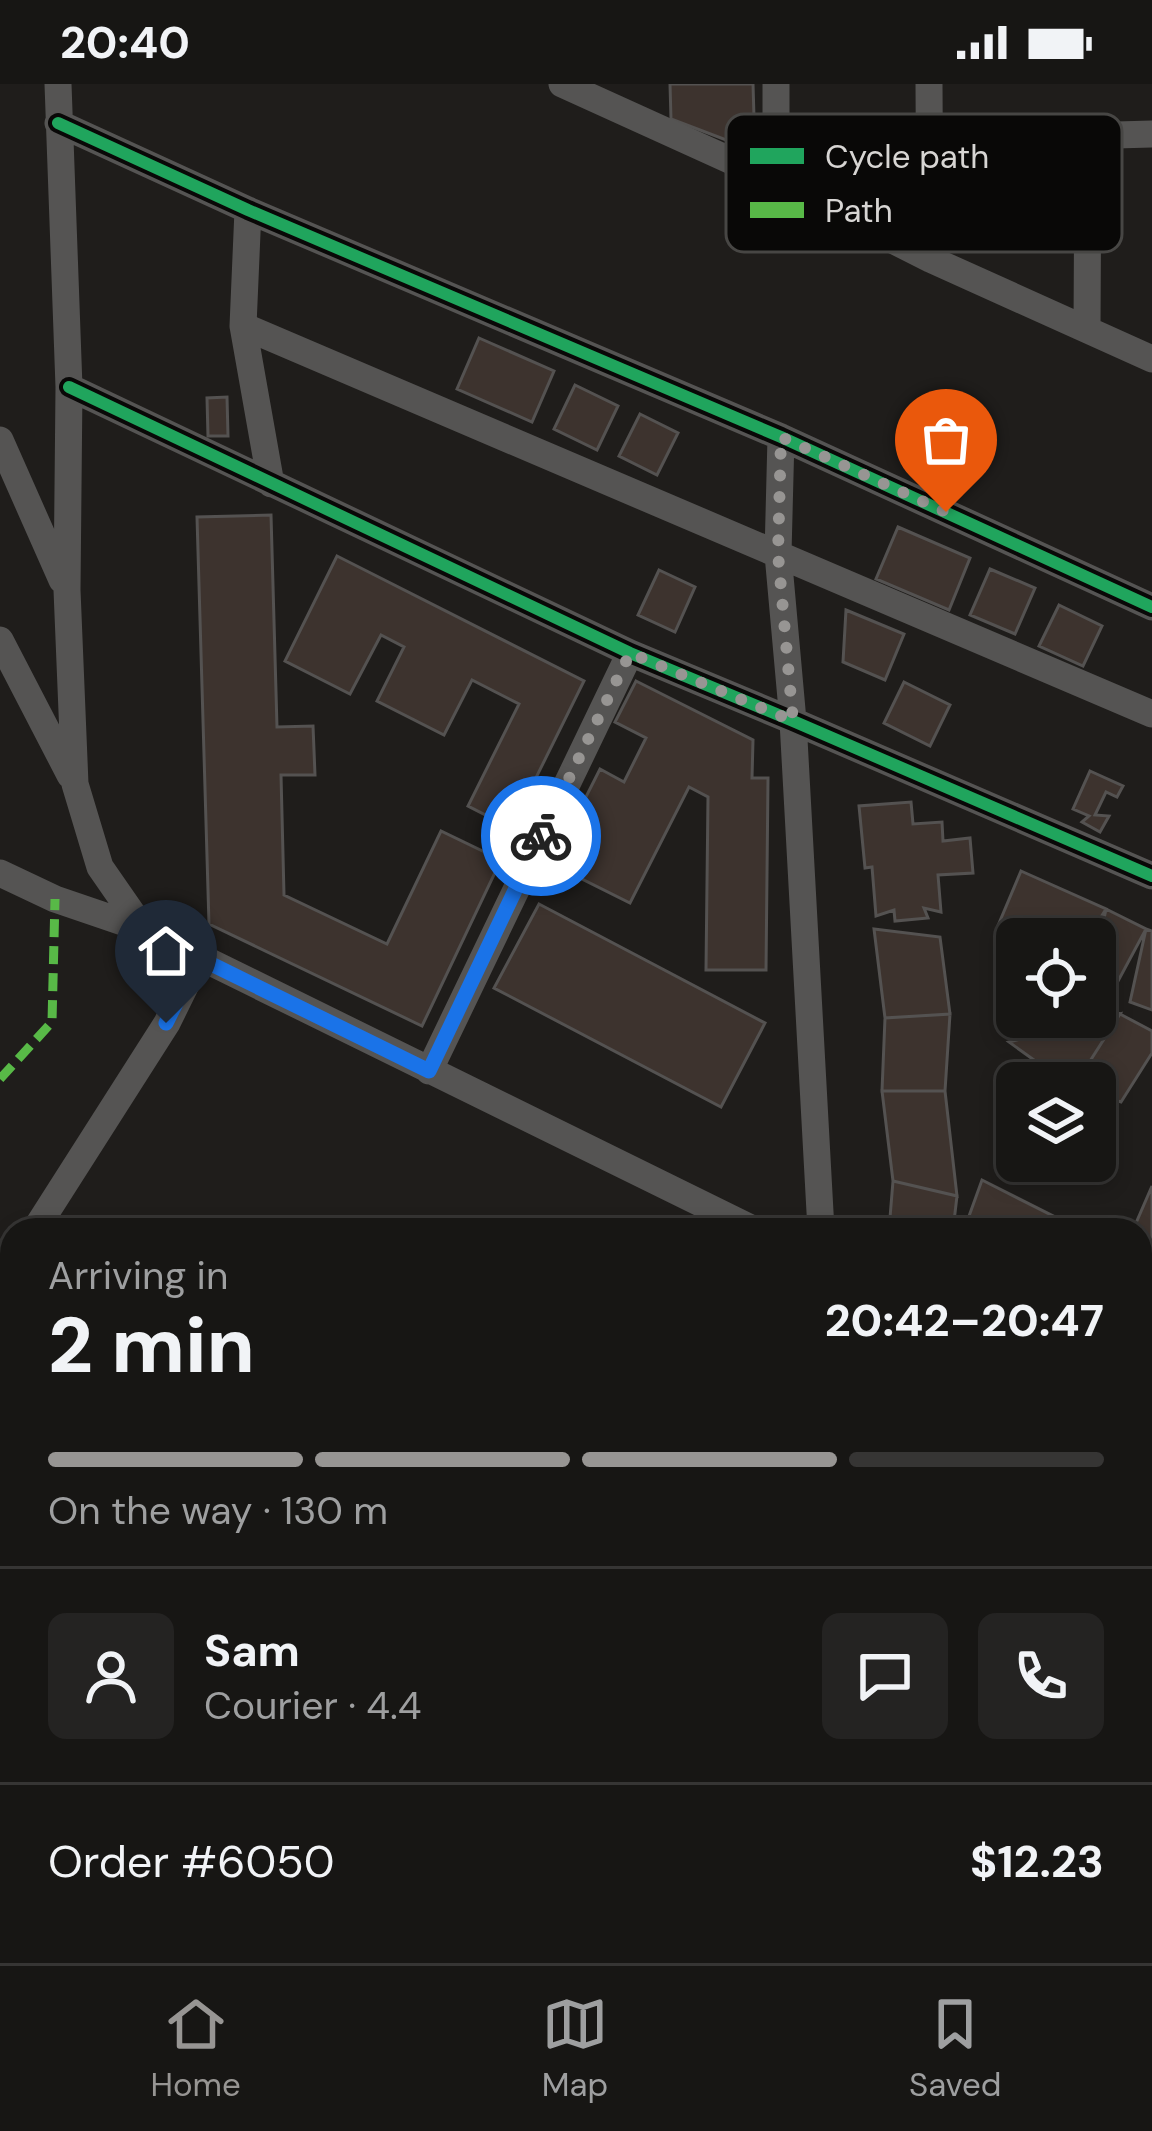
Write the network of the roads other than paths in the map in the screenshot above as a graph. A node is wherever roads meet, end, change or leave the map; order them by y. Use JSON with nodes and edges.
{"nodes":[{"id":1,"x":58,"y":84,"type":"edge"},
{"id":2,"x":929,"y":84,"type":"edge"},
{"id":3,"x":577,"y":87,"type":"edge"},
{"id":4,"x":930,"y":114,"type":"edge"},
{"id":5,"x":58,"y":122,"type":"junction"},
{"id":6,"x":1152,"y":134,"type":"edge"},
{"id":7,"x":1122,"y":135,"type":"edge"},
{"id":8,"x":726,"y":158,"type":"edge"},
{"id":9,"x":248,"y":210,"type":"junction"},
{"id":10,"x":916,"y":252,"type":"edge"},
{"id":11,"x":930,"y":252,"type":"edge"},
{"id":12,"x":1087,"y":252,"type":"edge"},
{"id":13,"x":930,"y":259,"type":"junction"},
{"id":14,"x":243,"y":326,"type":"junction"},
{"id":15,"x":1087,"y":329,"type":"junction"},
{"id":16,"x":1152,"y":358,"type":"edge"},
{"id":17,"x":69,"y":387,"type":"junction"},
{"id":18,"x":781,"y":437,"type":"junction"},
{"id":19,"x":0,"y":440,"type":"edge"},
{"id":20,"x":272,"y":484,"type":"junction"},
{"id":21,"x":778,"y":554,"type":"junction"},
{"id":22,"x":67,"y":590,"type":"junction"},
{"id":23,"x":1152,"y":607,"type":"edge"},
{"id":24,"x":0,"y":640,"type":"edge"},
{"id":25,"x":630,"y":653,"type":"junction"},
{"id":26,"x":1152,"y":714,"type":"edge"},
{"id":27,"x":793,"y":721,"type":"junction"},
{"id":28,"x":75,"y":784,"type":"junction"},
{"id":29,"x":0,"y":873,"type":"edge"},
{"id":30,"x":1152,"y":876,"type":"edge"},
{"id":31,"x":143,"y":929,"type":"junction"},
{"id":32,"x":199,"y":958,"type":"junction"},
{"id":33,"x":429,"y":1071,"type":"junction"},
{"id":34,"x":43,"y":1218,"type":"edge"},
{"id":35,"x":730,"y":1218,"type":"edge"},
{"id":36,"x":820,"y":1218,"type":"edge"}],
"edges":[{"from":1,"to":5,"type":"street"},
{"from":2,"to":4,"type":"street"},
{"from":3,"to":8,"type":"street"},
{"from":5,"to":9,"type":"street"},
{"from":5,"to":17,"type":"street"},
{"from":6,"to":7,"type":"street"},
{"from":9,"to":14,"type":"street"},
{"from":9,"to":18,"type":"street"},
{"from":10,"to":13,"type":"street"},
{"from":11,"to":13,"type":"street"},
{"from":12,"to":15,"type":"street"},
{"from":13,"to":15,"type":"street"},
{"from":14,"to":20,"type":"street"},
{"from":14,"to":21,"type":"street"},
{"from":15,"to":16,"type":"street"},
{"from":17,"to":20,"type":"street"},
{"from":17,"to":22,"type":"street"},
{"from":18,"to":21,"type":"street"},
{"from":18,"to":23,"type":"street"},
{"from":19,"to":22,"type":"street"},
{"from":20,"to":25,"type":"street"},
{"from":21,"to":26,"type":"street"},
{"from":21,"to":27,"type":"street"},
{"from":22,"to":28,"type":"street"},
{"from":24,"to":28,"type":"street"},
{"from":25,"to":27,"type":"street"},
{"from":25,"to":33,"type":"street"},
{"from":27,"to":30,"type":"street"},
{"from":27,"to":36,"type":"street"},
{"from":28,"to":31,"type":"street"},
{"from":29,"to":31,"type":"street"},
{"from":31,"to":32,"type":"street"},
{"from":32,"to":33,"type":"street"},
{"from":32,"to":34,"type":"street"},
{"from":33,"to":35,"type":"street"}]}
